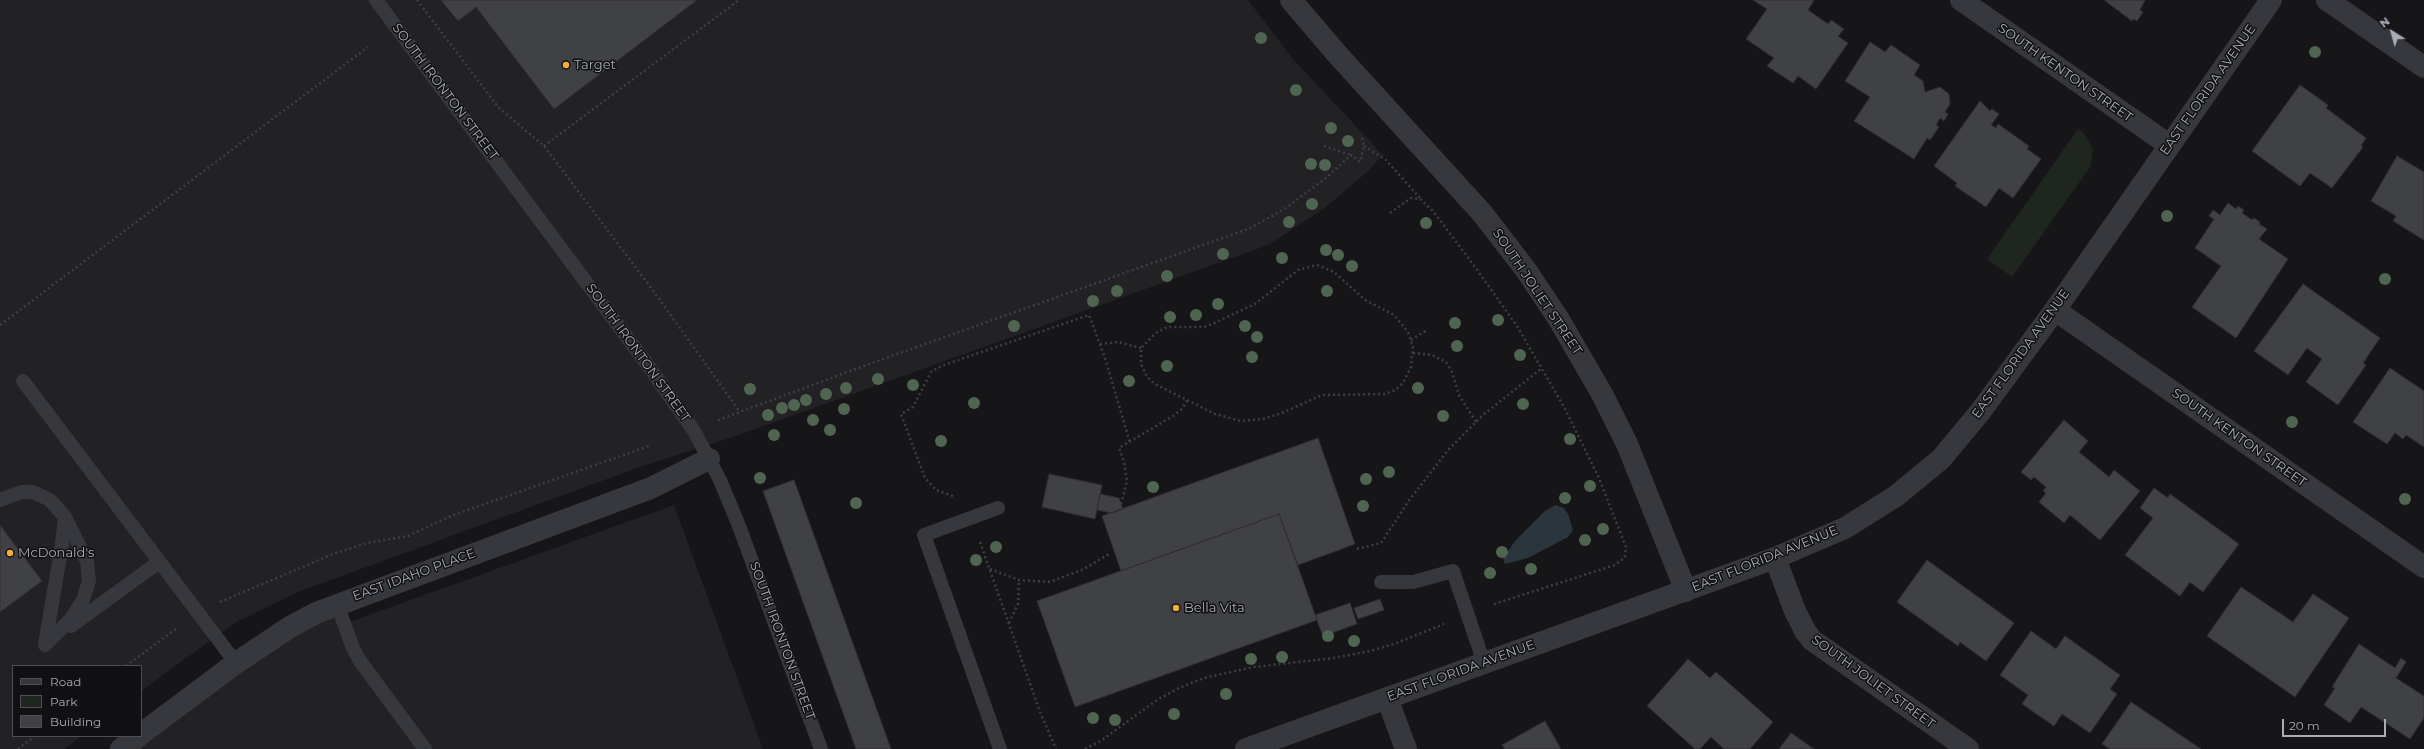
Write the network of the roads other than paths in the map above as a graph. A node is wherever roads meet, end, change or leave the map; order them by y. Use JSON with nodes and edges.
{"nodes":[{"id":1,"x":376,"y":0,"type":"edge"},
{"id":2,"x":1291,"y":0,"type":"edge"},
{"id":3,"x":1961,"y":0,"type":"edge"},
{"id":4,"x":2271,"y":0,"type":"edge"},
{"id":5,"x":2327,"y":0,"type":"edge"},
{"id":6,"x":2424,"y":67,"type":"edge"},
{"id":7,"x":2169,"y":145,"type":"junction"},
{"id":8,"x":2054,"y":310,"type":"junction"},
{"id":9,"x":23,"y":381,"type":"dead end"},
{"id":10,"x":709,"y":459,"type":"junction"},
{"id":11,"x":0,"y":500,"type":"edge"},
{"id":12,"x":998,"y":508,"type":"dead end"},
{"id":13,"x":65,"y":517,"type":"junction"},
{"id":14,"x":1775,"y":558,"type":"junction"},
{"id":15,"x":159,"y":562,"type":"junction"},
{"id":16,"x":2424,"y":567,"type":"edge"},
{"id":17,"x":1381,"y":582,"type":"dead end"},
{"id":18,"x":1686,"y":591,"type":"junction"},
{"id":19,"x":337,"y":604,"type":"junction"},
{"id":20,"x":45,"y":645,"type":"junction"},
{"id":21,"x":236,"y":663,"type":"junction"},
{"id":22,"x":1484,"y":663,"type":"junction"},
{"id":23,"x":1387,"y":698,"type":"junction"},
{"id":24,"x":142,"y":734,"type":"edge"},
{"id":25,"x":137,"y":737,"type":"edge"},
{"id":26,"x":121,"y":749,"type":"edge"},
{"id":27,"x":425,"y":749,"type":"edge"},
{"id":28,"x":821,"y":749,"type":"edge"},
{"id":29,"x":1000,"y":749,"type":"edge"},
{"id":30,"x":1246,"y":749,"type":"edge"},
{"id":31,"x":1406,"y":749,"type":"edge"},
{"id":32,"x":1968,"y":749,"type":"edge"}],
"edges":[{"from":1,"to":10,"type":"lane","name":"SOUTH IRONTON STREET"},
{"from":2,"to":18,"type":"street","name":"SOUTH JOLIET STREET"},
{"from":3,"to":7,"type":"street","name":"SOUTH KENTON STREET"},
{"from":4,"to":7,"type":"street","name":"EAST FLORIDA AVENUE"},
{"from":5,"to":6,"type":"street"},
{"from":7,"to":8,"type":"street","name":"EAST FLORIDA AVENUE"},
{"from":8,"to":14,"type":"street","name":"EAST FLORIDA AVENUE"},
{"from":8,"to":16,"type":"street","name":"SOUTH KENTON STREET"},
{"from":9,"to":15,"type":"lane"},
{"from":10,"to":19,"type":"street","name":"EAST IDAHO PLACE"},
{"from":10,"to":28,"type":"lane","name":"SOUTH IRONTON STREET"},
{"from":11,"to":13,"type":"lane"},
{"from":12,"to":29,"type":"lane"},
{"from":13,"to":20,"type":"lane"},
{"from":13,"to":20,"type":"lane"},
{"from":14,"to":18,"type":"street","name":"EAST FLORIDA AVENUE"},
{"from":14,"to":32,"type":"street","name":"SOUTH JOLIET STREET"},
{"from":15,"to":20,"type":"lane"},
{"from":15,"to":21,"type":"lane"},
{"from":17,"to":22,"type":"lane"},
{"from":18,"to":22,"type":"street","name":"EAST FLORIDA AVENUE"},
{"from":19,"to":21,"type":"street","name":"EAST IDAHO PLACE"},
{"from":19,"to":27,"type":"lane"},
{"from":21,"to":24,"type":"street","name":"EAST IDAHO PLACE"},
{"from":22,"to":23,"type":"street","name":"EAST FLORIDA AVENUE"},
{"from":23,"to":30,"type":"street","name":"EAST FLORIDA AVENUE"},
{"from":23,"to":31,"type":"street"},
{"from":25,"to":26,"type":"street","name":"EAST IDAHO PLACE"}]}
